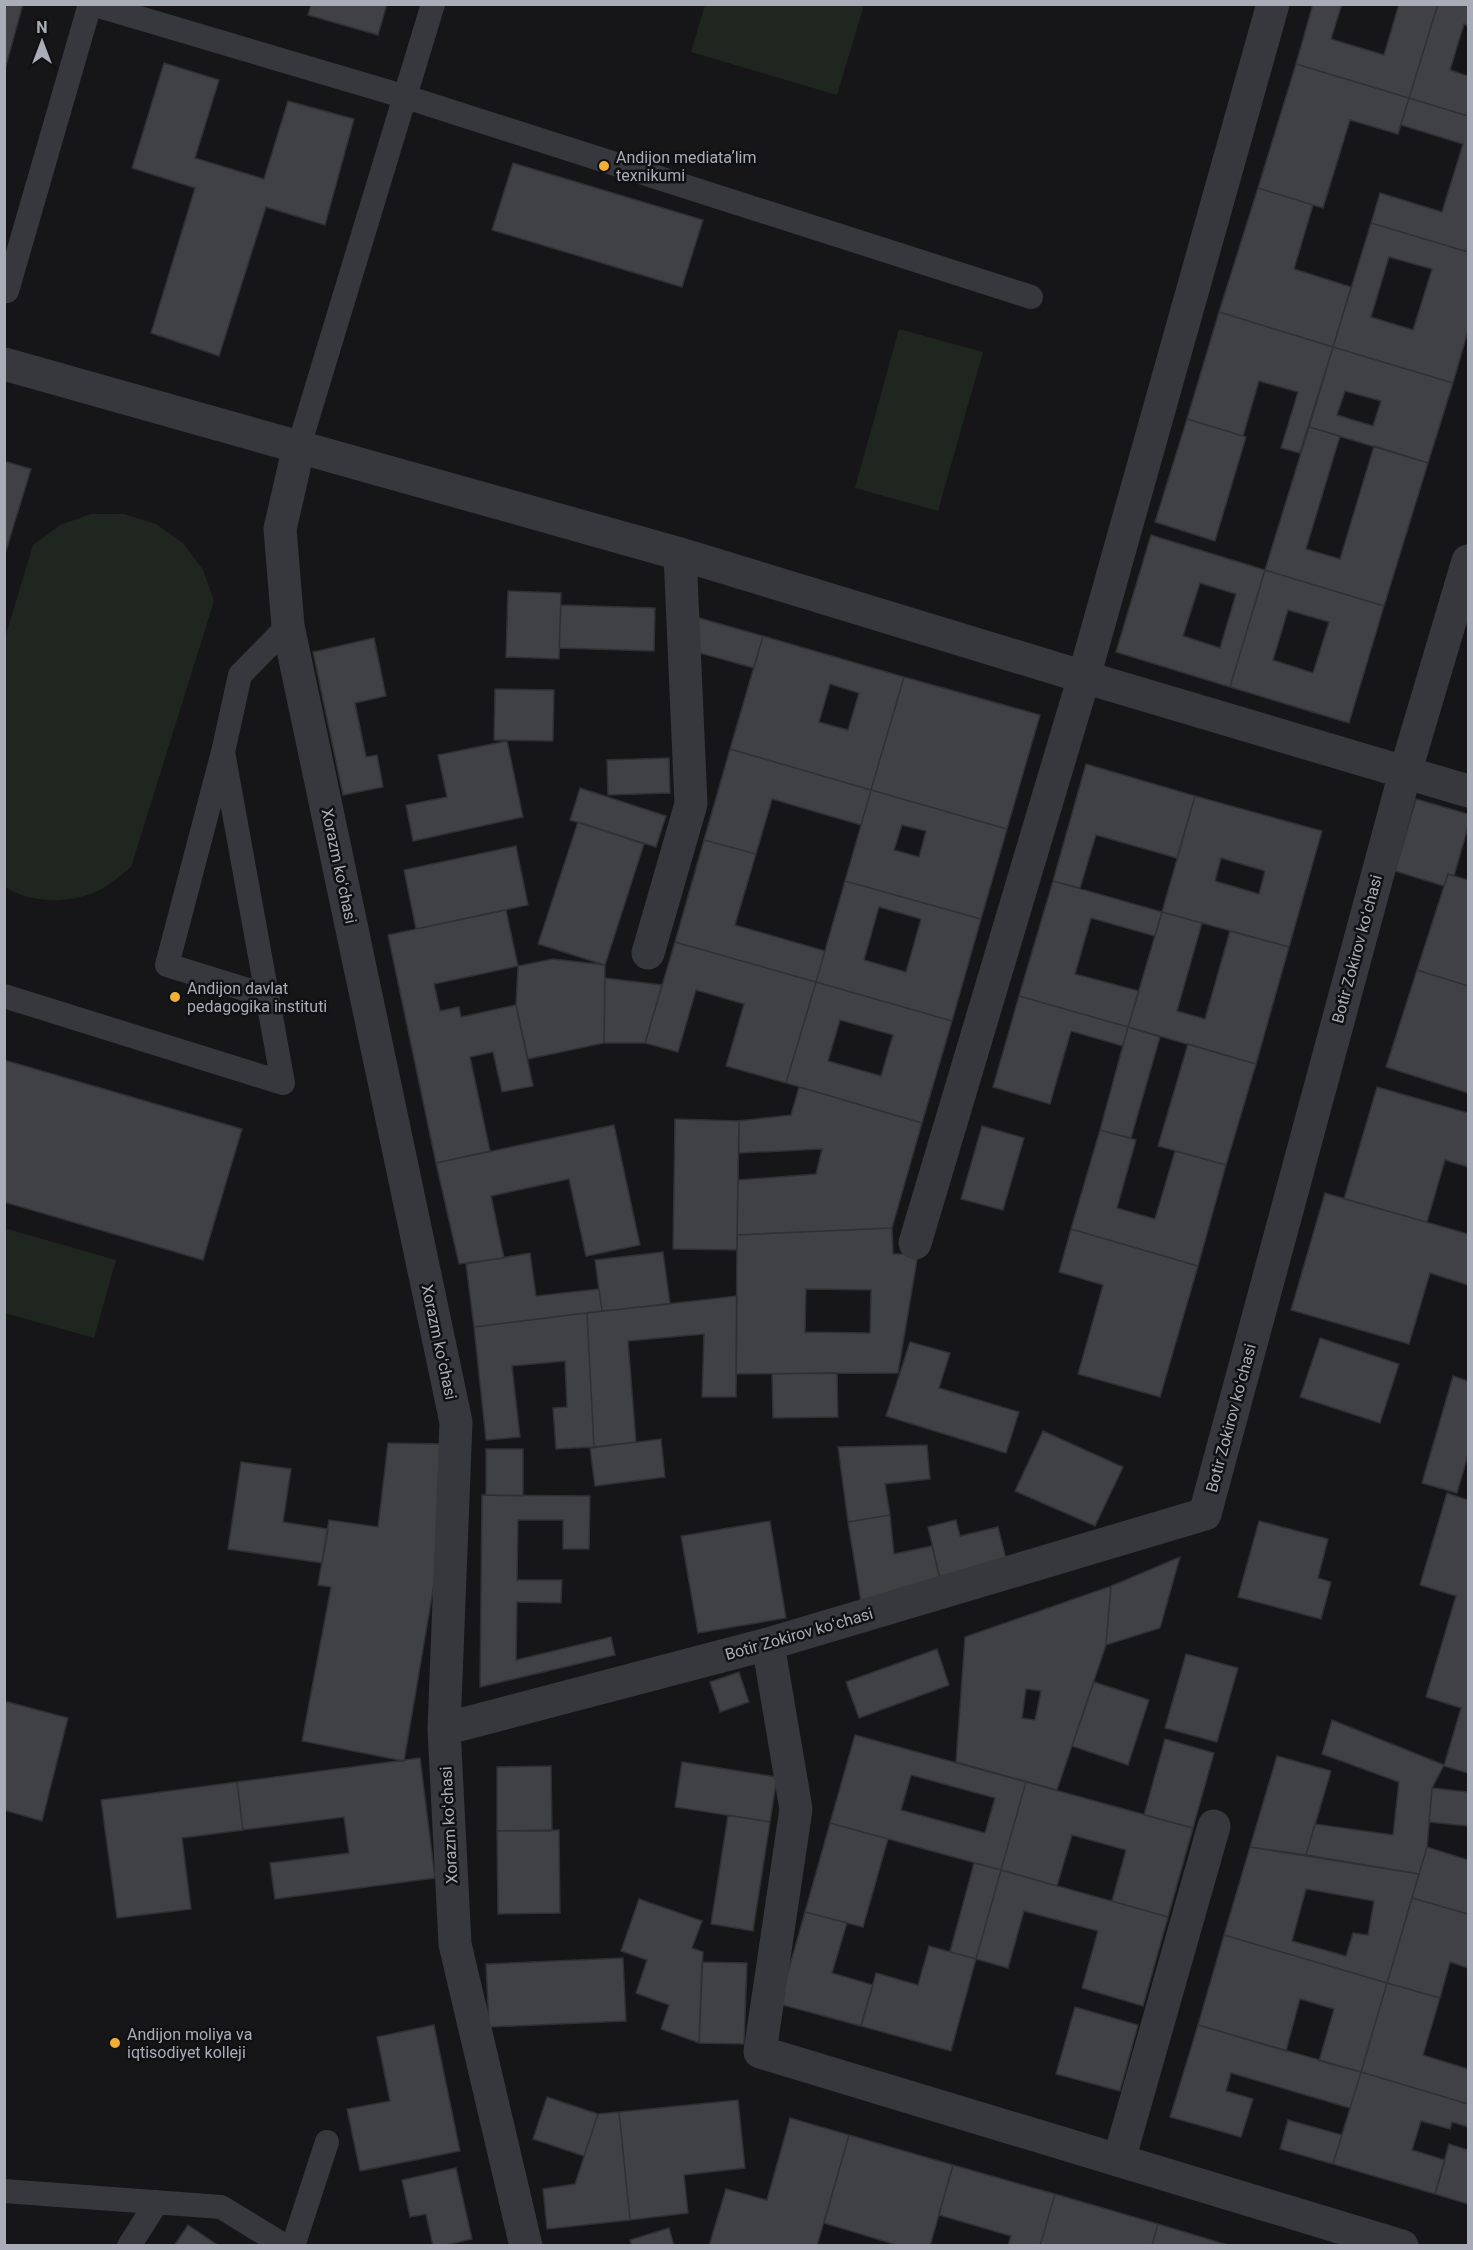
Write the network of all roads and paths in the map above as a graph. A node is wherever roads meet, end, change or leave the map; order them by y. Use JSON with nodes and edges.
{"nodes":[{"id":1,"x":91,"y":4,"type":"edge"},
{"id":2,"x":433,"y":4,"type":"edge"},
{"id":3,"x":1273,"y":4,"type":"edge"},
{"id":4,"x":406,"y":97,"type":"junction"},
{"id":5,"x":7,"y":291,"type":"dead end"},
{"id":6,"x":1031,"y":297,"type":"dead end"},
{"id":7,"x":4,"y":364,"type":"edge"},
{"id":8,"x":299,"y":446,"type":"junction"},
{"id":9,"x":680,"y":554,"type":"junction"},
{"id":10,"x":1468,"y":561,"type":"edge"},
{"id":11,"x":288,"y":626,"type":"junction"},
{"id":12,"x":1084,"y":677,"type":"junction"},
{"id":13,"x":223,"y":752,"type":"junction"},
{"id":14,"x":1405,"y":773,"type":"junction"},
{"id":15,"x":1468,"y":790,"type":"edge"},
{"id":16,"x":648,"y":953,"type":"dead end"},
{"id":17,"x":4,"y":996,"type":"edge"},
{"id":18,"x":267,"y":996,"type":"junction"},
{"id":19,"x":915,"y":1243,"type":"dead end"},
{"id":20,"x":768,"y":1644,"type":"junction"},
{"id":21,"x":444,"y":1729,"type":"junction"},
{"id":22,"x":1214,"y":1826,"type":"dead end"},
{"id":23,"x":327,"y":2142,"type":"dead end"},
{"id":24,"x":1119,"y":2160,"type":"junction"},
{"id":25,"x":4,"y":2191,"type":"edge"},
{"id":26,"x":157,"y":2202,"type":"junction"},
{"id":27,"x":129,"y":2246,"type":"edge"},
{"id":28,"x":285,"y":2246,"type":"edge"},
{"id":29,"x":293,"y":2246,"type":"edge"},
{"id":30,"x":526,"y":2246,"type":"edge"},
{"id":31,"x":1402,"y":2246,"type":"edge"}],
"edges":[{"from":1,"to":4,"type":"lane"},
{"from":1,"to":5,"type":"lane"},
{"from":2,"to":4,"type":"lane"},
{"from":3,"to":12,"type":"street"},
{"from":4,"to":6,"type":"lane"},
{"from":4,"to":8,"type":"lane"},
{"from":7,"to":8,"type":"street"},
{"from":8,"to":9,"type":"street"},
{"from":8,"to":11,"type":"street","name":"Xorazm koʻchasi"},
{"from":9,"to":12,"type":"street"},
{"from":9,"to":16,"type":"street"},
{"from":10,"to":14,"type":"street","name":"Botir Zokirov koʻchasi"},
{"from":11,"to":13,"type":"lane"},
{"from":11,"to":21,"type":"street","name":"Xorazm koʻchasi"},
{"from":12,"to":14,"type":"street"},
{"from":12,"to":19,"type":"street"},
{"from":13,"to":18,"type":"lane"},
{"from":13,"to":18,"type":"lane"},
{"from":14,"to":15,"type":"street"},
{"from":14,"to":20,"type":"street","name":"Botir Zokirov koʻchasi"},
{"from":17,"to":18,"type":"lane"},
{"from":20,"to":21,"type":"street","name":"Botir Zokirov koʻchasi"},
{"from":20,"to":24,"type":"street"},
{"from":21,"to":30,"type":"street","name":"Xorazm koʻchasi"},
{"from":22,"to":24,"type":"street"},
{"from":23,"to":29,"type":"lane"},
{"from":24,"to":31,"type":"street"},
{"from":25,"to":26,"type":"lane"},
{"from":26,"to":27,"type":"lane"},
{"from":26,"to":28,"type":"lane"}]}
